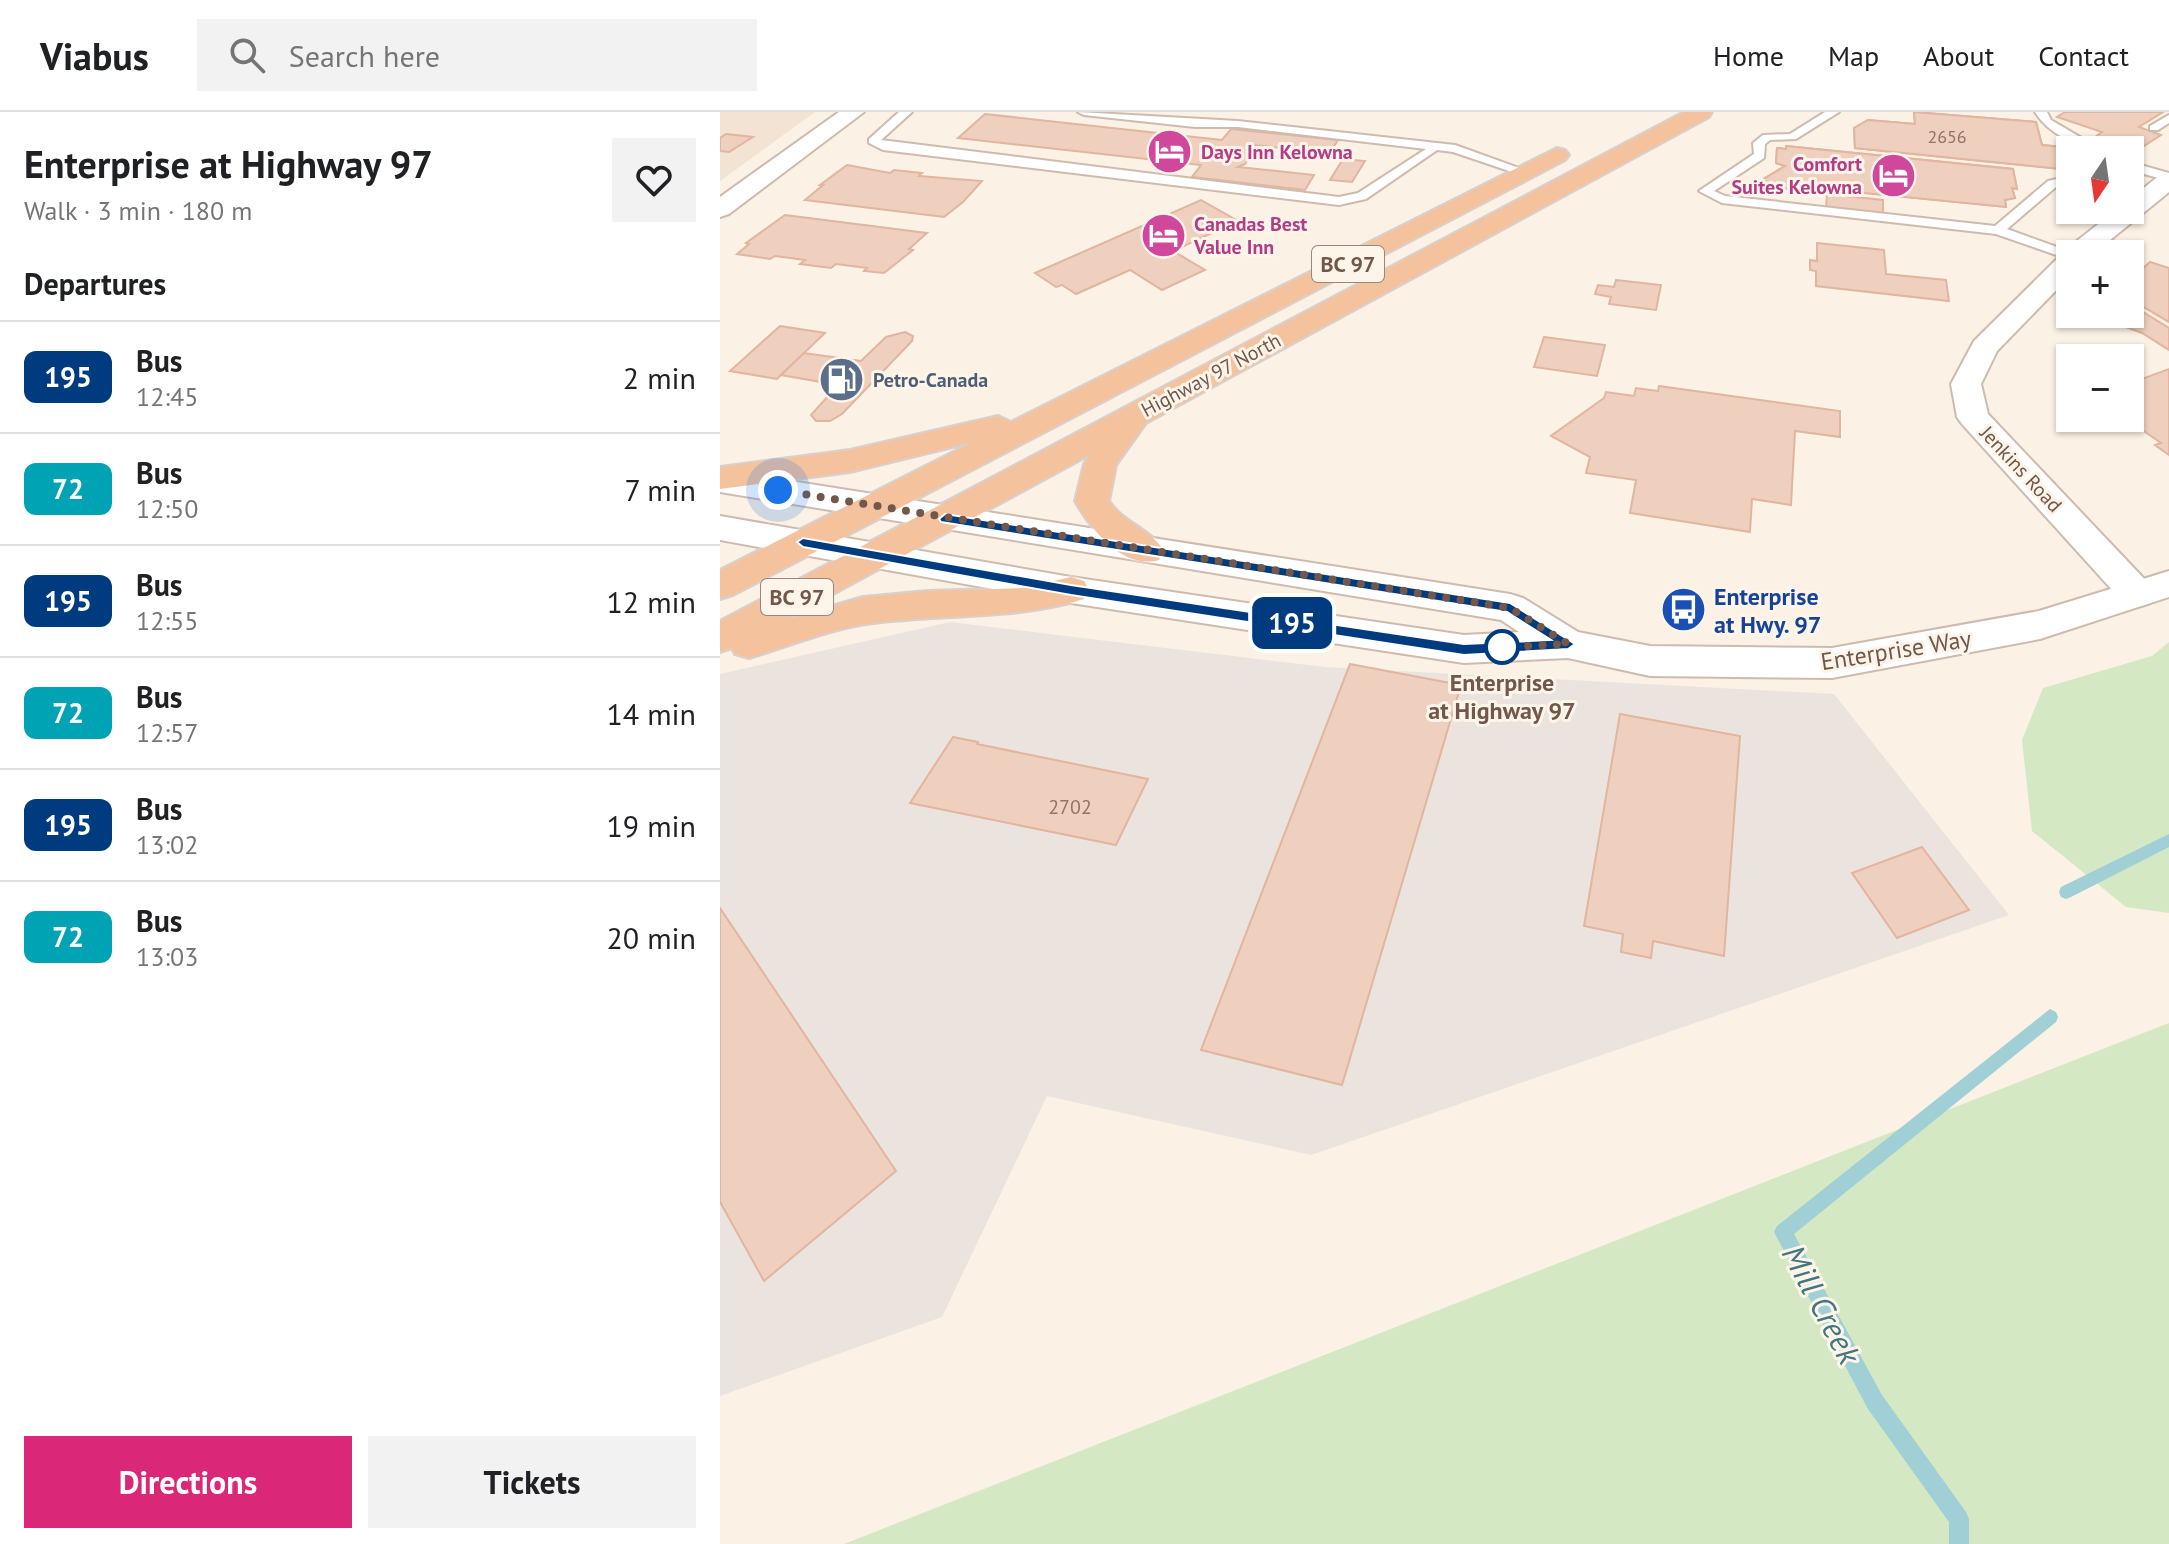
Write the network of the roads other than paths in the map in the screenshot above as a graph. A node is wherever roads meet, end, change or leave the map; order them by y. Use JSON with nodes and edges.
{"nodes":[{"id":1,"x":853,"y":112,"type":"edge"},
{"id":2,"x":906,"y":112,"type":"edge"},
{"id":3,"x":1084,"y":112,"type":"edge"},
{"id":4,"x":1701,"y":112,"type":"edge"},
{"id":5,"x":1833,"y":112,"type":"edge"},
{"id":6,"x":2041,"y":112,"type":"edge"},
{"id":7,"x":2169,"y":118,"type":"edge"},
{"id":8,"x":2154,"y":128,"type":"dead end"},
{"id":9,"x":2072,"y":136,"type":"edge"},
{"id":10,"x":1575,"y":145,"type":"dead end"},
{"id":11,"x":1434,"y":147,"type":"junction"},
{"id":12,"x":2144,"y":170,"type":"edge"},
{"id":13,"x":1524,"y":172,"type":"junction"},
{"id":14,"x":2169,"y":178,"type":"edge"},
{"id":15,"x":2056,"y":183,"type":"edge"},
{"id":16,"x":720,"y":209,"type":"edge"},
{"id":17,"x":1998,"y":230,"type":"junction"},
{"id":18,"x":2094,"y":240,"type":"edge"},
{"id":19,"x":2056,"y":250,"type":"edge"},
{"id":20,"x":2056,"y":275,"type":"edge"},
{"id":21,"x":1055,"y":414,"type":"junction"},
{"id":22,"x":1136,"y":416,"type":"junction"},
{"id":23,"x":720,"y":479,"type":"edge"},
{"id":24,"x":875,"y":506,"type":"junction"},
{"id":25,"x":945,"y":519,"type":"junction"},
{"id":26,"x":720,"y":528,"type":"edge"},
{"id":27,"x":803,"y":542,"type":"junction"},
{"id":28,"x":1146,"y":551,"type":"junction"},
{"id":29,"x":875,"y":557,"type":"junction"},
{"id":30,"x":720,"y":586,"type":"edge"},
{"id":31,"x":2153,"y":589,"type":"edge"},
{"id":32,"x":1071,"y":590,"type":"junction"},
{"id":33,"x":720,"y":638,"type":"edge"},
{"id":34,"x":1568,"y":644,"type":"junction"},
{"id":35,"x":720,"y":653,"type":"edge"}],
"edges":[{"from":1,"to":16,"type":"street"},
{"from":2,"to":11,"type":"lane"},
{"from":3,"to":11,"type":"lane"},
{"from":4,"to":22,"type":"highway","name":"Highway 97 North","number":"BC 97"},
{"from":5,"to":17,"type":"lane"},
{"from":6,"to":9,"type":"lane"},
{"from":7,"to":8,"type":"lane"},
{"from":10,"to":13,"type":"highway","name":"Highway 97 North","number":"BC 97"},
{"from":11,"to":13,"type":"lane"},
{"from":12,"to":14,"type":"lane"},
{"from":13,"to":21,"type":"highway","name":"Highway 97 North","number":"BC 97"},
{"from":14,"to":18,"type":"street"},
{"from":15,"to":17,"type":"lane"},
{"from":17,"to":19,"type":"lane"},
{"from":20,"to":31,"type":"street","name":"Jenkins Road"},
{"from":21,"to":23,"type":"highway"},
{"from":21,"to":24,"type":"highway","name":"Highway 97 North","number":"BC 97"},
{"from":22,"to":25,"type":"highway","name":"Highway 97 North","number":"BC 97"},
{"from":22,"to":28,"type":"highway"},
{"from":23,"to":24,"type":"street","name":"Enterprise Way"},
{"from":24,"to":25,"type":"street","name":"Enterprise Way"},
{"from":24,"to":27,"type":"highway","name":"Highway 97 North","number":"BC 97"},
{"from":25,"to":28,"type":"street","name":"Enterprise Way"},
{"from":25,"to":29,"type":"highway","name":"Highway 97 North","number":"BC 97"},
{"from":26,"to":27,"type":"street","name":"Enterprise Way"},
{"from":27,"to":29,"type":"street","name":"Enterprise Way"},
{"from":27,"to":30,"type":"highway","name":"Highway 97 North","number":"BC 97"},
{"from":28,"to":34,"type":"street","name":"Enterprise Way"},
{"from":29,"to":32,"type":"street","name":"Enterprise Way"},
{"from":29,"to":33,"type":"highway","name":"Highway 97 North","number":"BC 97"},
{"from":31,"to":34,"type":"street","name":"Enterprise Way"},
{"from":32,"to":34,"type":"street","name":"Enterprise Way"},
{"from":32,"to":35,"type":"highway"}]}
